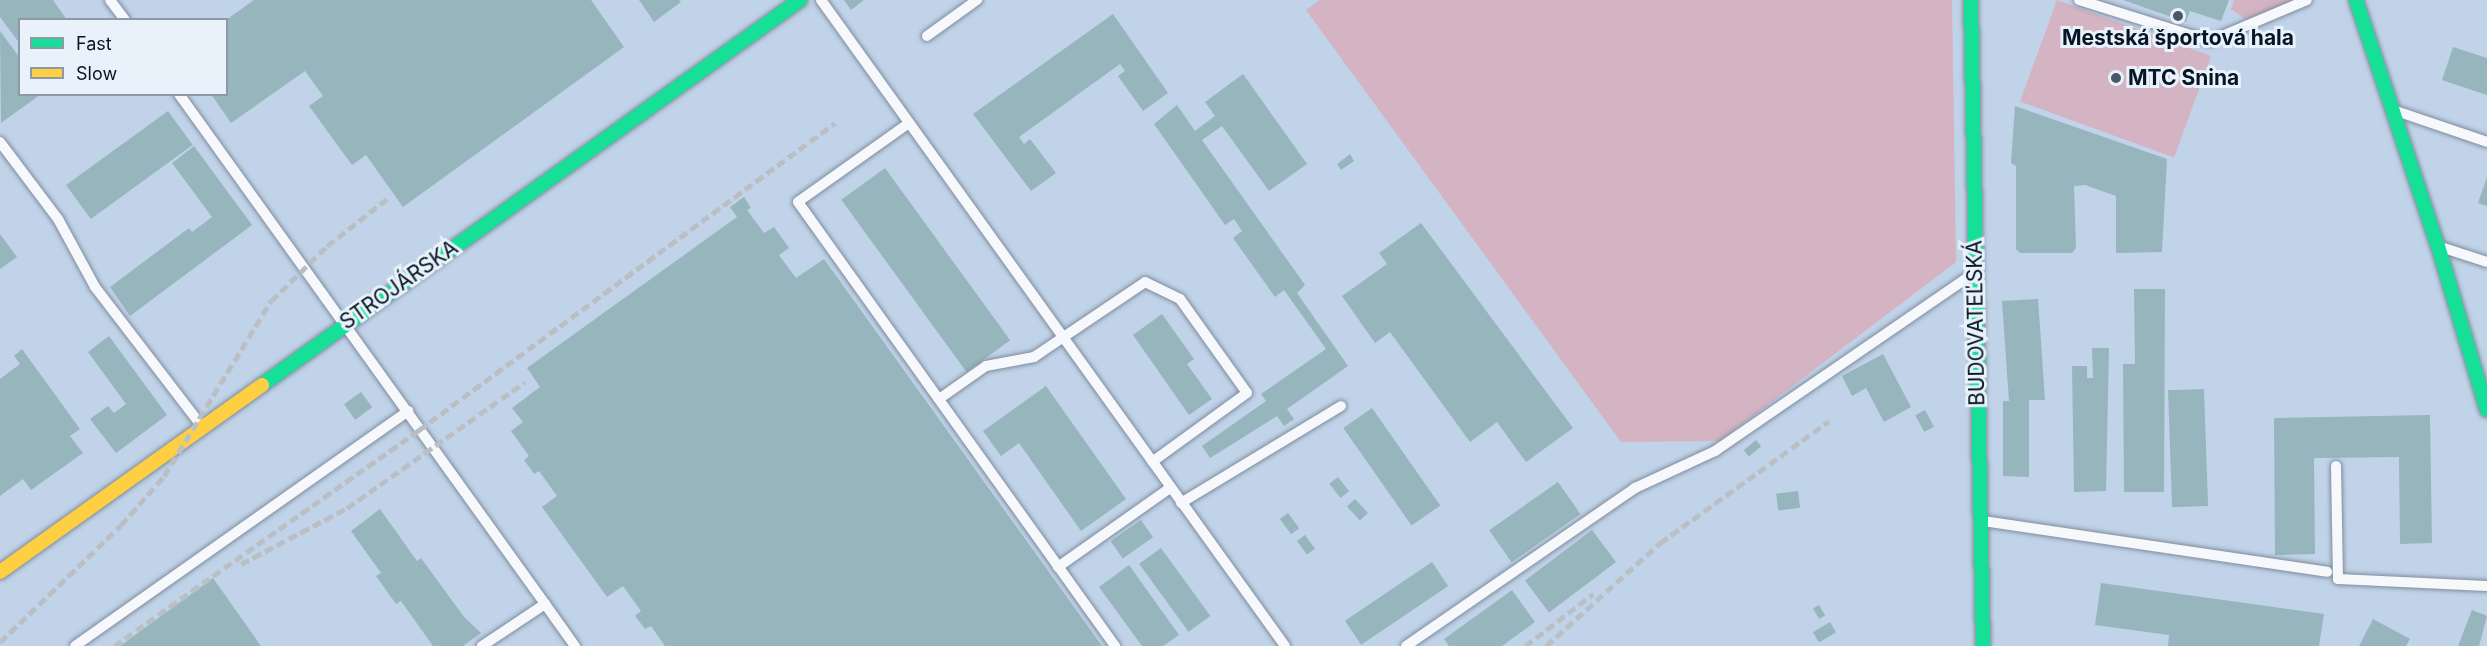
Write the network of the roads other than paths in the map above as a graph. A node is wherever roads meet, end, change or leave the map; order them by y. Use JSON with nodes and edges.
{"nodes":[{"id":1,"x":110,"y":0,"type":"edge"},
{"id":2,"x":800,"y":0,"type":"edge"},
{"id":3,"x":821,"y":0,"type":"edge"},
{"id":4,"x":977,"y":0,"type":"edge"},
{"id":5,"x":1971,"y":0,"type":"edge"},
{"id":6,"x":2079,"y":0,"type":"edge"},
{"id":7,"x":2307,"y":0,"type":"edge"},
{"id":8,"x":2356,"y":0,"type":"edge"},
{"id":9,"x":124,"y":18,"type":"edge"},
{"id":10,"x":927,"y":36,"type":"dead end"},
{"id":11,"x":180,"y":96,"type":"edge"},
{"id":12,"x":2393,"y":110,"type":"junction"},
{"id":13,"x":909,"y":123,"type":"junction"},
{"id":14,"x":0,"y":142,"type":"edge"},
{"id":15,"x":2487,"y":142,"type":"edge"},
{"id":16,"x":2438,"y":246,"type":"junction"},
{"id":17,"x":2487,"y":262,"type":"edge"},
{"id":18,"x":1975,"y":271,"type":"junction"},
{"id":19,"x":344,"y":325,"type":"junction"},
{"id":20,"x":1062,"y":338,"type":"junction"},
{"id":21,"x":939,"y":399,"type":"junction"},
{"id":22,"x":1341,"y":406,"type":"dead end"},
{"id":23,"x":2487,"y":410,"type":"edge"},
{"id":24,"x":408,"y":411,"type":"junction"},
{"id":25,"x":202,"y":426,"type":"junction"},
{"id":26,"x":1152,"y":462,"type":"junction"},
{"id":27,"x":2336,"y":466,"type":"dead end"},
{"id":28,"x":1170,"y":488,"type":"junction"},
{"id":29,"x":1181,"y":503,"type":"junction"},
{"id":30,"x":1979,"y":521,"type":"junction"},
{"id":31,"x":1058,"y":567,"type":"junction"},
{"id":32,"x":0,"y":572,"type":"edge"},
{"id":33,"x":2327,"y":572,"type":"dead end"},
{"id":34,"x":2487,"y":586,"type":"edge"},
{"id":35,"x":545,"y":604,"type":"junction"},
{"id":36,"x":75,"y":646,"type":"edge"},
{"id":37,"x":482,"y":646,"type":"edge"},
{"id":38,"x":575,"y":646,"type":"edge"},
{"id":39,"x":1115,"y":646,"type":"edge"},
{"id":40,"x":1285,"y":646,"type":"edge"},
{"id":41,"x":1406,"y":646,"type":"edge"},
{"id":42,"x":1983,"y":646,"type":"edge"}],
"edges":[{"from":1,"to":9,"type":"lane"},
{"from":2,"to":19,"type":"street","name":"STROJÁRSKA"},
{"from":3,"to":13,"type":"lane"},
{"from":4,"to":10,"type":"lane"},
{"from":5,"to":18,"type":"street","name":"BUDOVATEĽSKÁ"},
{"from":6,"to":7,"type":"lane"},
{"from":8,"to":12,"type":"street"},
{"from":11,"to":19,"type":"lane"},
{"from":12,"to":15,"type":"lane"},
{"from":12,"to":16,"type":"street"},
{"from":13,"to":20,"type":"lane"},
{"from":13,"to":21,"type":"lane"},
{"from":14,"to":25,"type":"lane"},
{"from":16,"to":17,"type":"lane"},
{"from":16,"to":23,"type":"street"},
{"from":18,"to":30,"type":"street","name":"BUDOVATEĽSKÁ"},
{"from":18,"to":41,"type":"lane"},
{"from":19,"to":24,"type":"lane"},
{"from":19,"to":25,"type":"street","name":"STROJÁRSKA"},
{"from":20,"to":21,"type":"lane"},
{"from":20,"to":26,"type":"lane"},
{"from":20,"to":26,"type":"lane"},
{"from":21,"to":31,"type":"lane"},
{"from":22,"to":29,"type":"lane"},
{"from":24,"to":35,"type":"lane"},
{"from":24,"to":36,"type":"lane"},
{"from":25,"to":32,"type":"street","name":"STROJÁRSKA"},
{"from":26,"to":28,"type":"lane"},
{"from":27,"to":34,"type":"lane"},
{"from":28,"to":29,"type":"lane"},
{"from":28,"to":31,"type":"lane"},
{"from":29,"to":40,"type":"lane"},
{"from":30,"to":33,"type":"lane"},
{"from":30,"to":42,"type":"street","name":"BUDOVATEĽSKÁ"},
{"from":31,"to":39,"type":"lane"},
{"from":35,"to":37,"type":"lane"},
{"from":35,"to":38,"type":"lane"}]}
